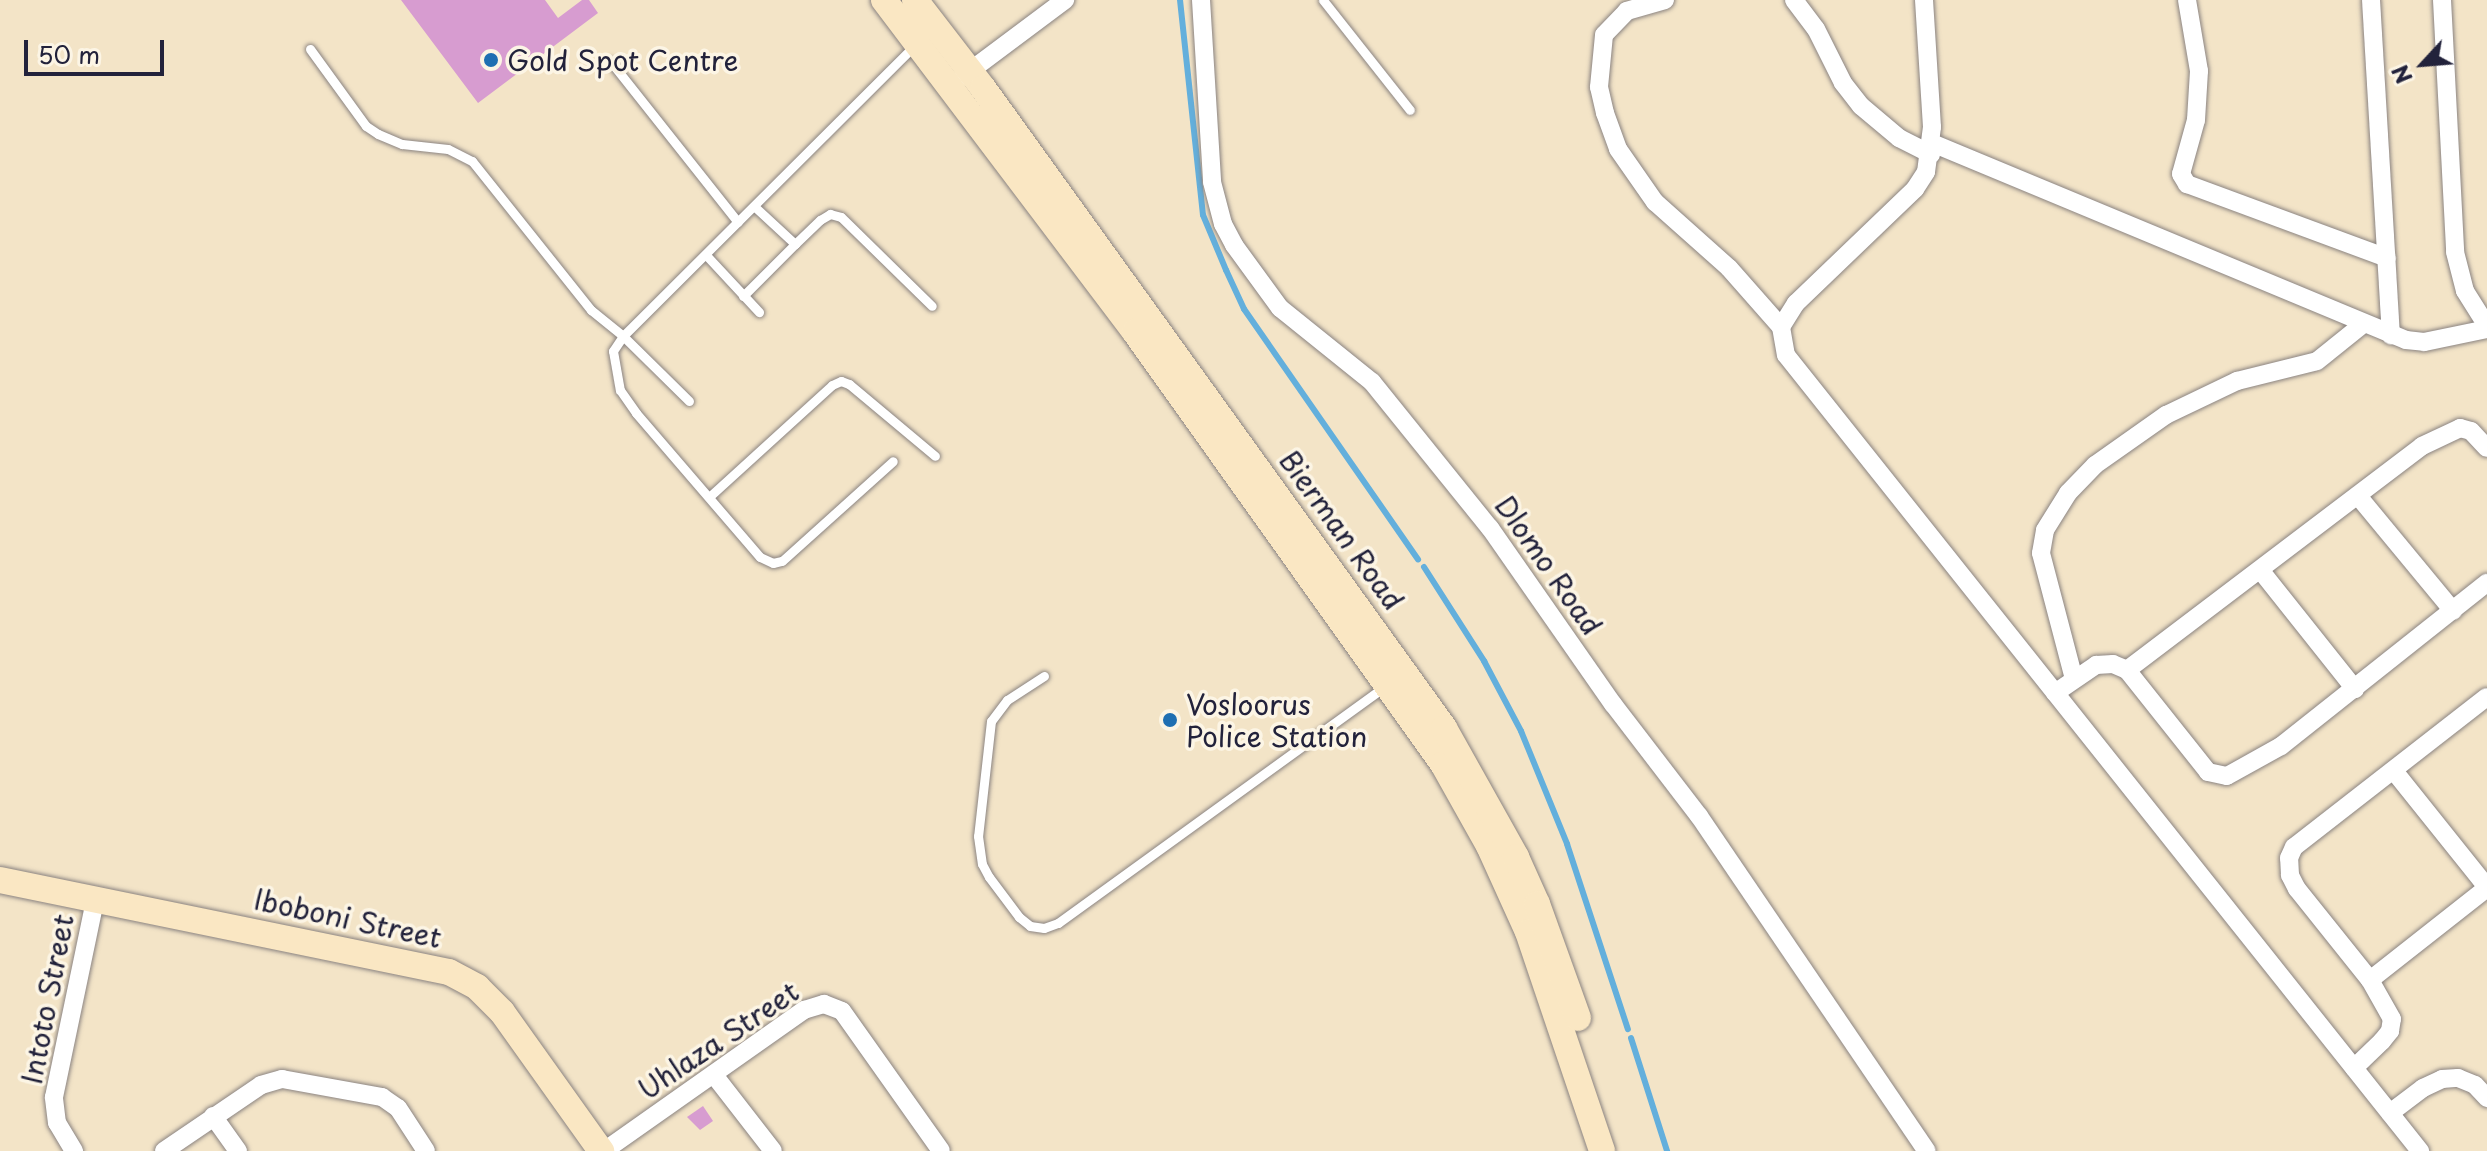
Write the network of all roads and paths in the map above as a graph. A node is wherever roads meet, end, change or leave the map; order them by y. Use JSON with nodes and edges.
{"nodes":[{"id":1,"x":884,"y":0,"type":"edge"},
{"id":2,"x":915,"y":0,"type":"edge"},
{"id":3,"x":1065,"y":0,"type":"edge"},
{"id":4,"x":1201,"y":0,"type":"edge"},
{"id":5,"x":1323,"y":0,"type":"edge"},
{"id":6,"x":1665,"y":0,"type":"edge"},
{"id":7,"x":1794,"y":0,"type":"edge"},
{"id":8,"x":1924,"y":0,"type":"edge"},
{"id":9,"x":2187,"y":0,"type":"edge"},
{"id":10,"x":2371,"y":0,"type":"edge"},
{"id":11,"x":2442,"y":0,"type":"edge"},
{"id":12,"x":918,"y":43,"type":"junction"},
{"id":13,"x":310,"y":49,"type":"dead end"},
{"id":14,"x":611,"y":62,"type":"dead end"},
{"id":15,"x":961,"y":78,"type":"junction"},
{"id":16,"x":1410,"y":110,"type":"dead end"},
{"id":17,"x":1931,"y":149,"type":"junction"},
{"id":18,"x":754,"y":206,"type":"junction"},
{"id":19,"x":738,"y":222,"type":"junction"},
{"id":20,"x":795,"y":244,"type":"junction"},
{"id":21,"x":706,"y":255,"type":"junction"},
{"id":22,"x":2387,"y":258,"type":"junction"},
{"id":23,"x":743,"y":296,"type":"junction"},
{"id":24,"x":932,"y":306,"type":"dead end"},
{"id":25,"x":759,"y":312,"type":"dead end"},
{"id":26,"x":2363,"y":324,"type":"junction"},
{"id":27,"x":1781,"y":327,"type":"junction"},
{"id":28,"x":2487,"y":328,"type":"edge"},
{"id":29,"x":2391,"y":335,"type":"junction"},
{"id":30,"x":623,"y":336,"type":"junction"},
{"id":31,"x":689,"y":401,"type":"dead end"},
{"id":32,"x":2487,"y":448,"type":"edge"},
{"id":33,"x":935,"y":456,"type":"dead end"},
{"id":34,"x":893,"y":461,"type":"dead end"},
{"id":35,"x":2358,"y":496,"type":"junction"},
{"id":36,"x":709,"y":497,"type":"junction"},
{"id":37,"x":2261,"y":571,"type":"junction"},
{"id":38,"x":2487,"y":583,"type":"edge"},
{"id":39,"x":2453,"y":611,"type":"junction"},
{"id":40,"x":2127,"y":670,"type":"junction"},
{"id":41,"x":1044,"y":676,"type":"dead end"},
{"id":42,"x":2074,"y":679,"type":"junction"},
{"id":43,"x":1389,"y":684,"type":"junction"},
{"id":44,"x":2355,"y":689,"type":"junction"},
{"id":45,"x":2055,"y":693,"type":"junction"},
{"id":46,"x":2487,"y":697,"type":"edge"},
{"id":47,"x":2394,"y":771,"type":"junction"},
{"id":48,"x":0,"y":880,"type":"edge"},
{"id":49,"x":2487,"y":888,"type":"edge"},
{"id":50,"x":95,"y":901,"type":"junction"},
{"id":51,"x":2370,"y":980,"type":"junction"},
{"id":52,"x":2354,"y":1068,"type":"junction"},
{"id":53,"x":714,"y":1075,"type":"junction"},
{"id":54,"x":2487,"y":1098,"type":"edge"},
{"id":55,"x":2390,"y":1113,"type":"junction"},
{"id":56,"x":213,"y":1116,"type":"junction"},
{"id":57,"x":74,"y":1151,"type":"edge"},
{"id":58,"x":164,"y":1151,"type":"edge"},
{"id":59,"x":238,"y":1151,"type":"edge"},
{"id":60,"x":426,"y":1151,"type":"edge"},
{"id":61,"x":602,"y":1151,"type":"edge"},
{"id":62,"x":773,"y":1151,"type":"edge"},
{"id":63,"x":941,"y":1151,"type":"edge"},
{"id":64,"x":1602,"y":1151,"type":"edge"},
{"id":65,"x":1621,"y":1151,"type":"edge"},
{"id":66,"x":1927,"y":1151,"type":"edge"},
{"id":67,"x":2420,"y":1151,"type":"edge"}],
"edges":[{"from":1,"to":12,"type":"main road"},
{"from":2,"to":15,"type":"main road","name":"Bierman Road"},
{"from":3,"to":15,"type":"street"},
{"from":4,"to":66,"type":"street","name":"Dlomo Road"},
{"from":5,"to":16,"type":"lane"},
{"from":6,"to":27,"type":"street"},
{"from":7,"to":17,"type":"street"},
{"from":8,"to":17,"type":"street"},
{"from":9,"to":22,"type":"street"},
{"from":10,"to":22,"type":"street"},
{"from":11,"to":28,"type":"street"},
{"from":12,"to":15,"type":"main road"},
{"from":12,"to":18,"type":"lane"},
{"from":13,"to":30,"type":"lane"},
{"from":14,"to":19,"type":"lane"},
{"from":15,"to":43,"type":"main road","name":"Bierman Road"},
{"from":15,"to":65,"type":"main road","name":"Bierman Road"},
{"from":17,"to":26,"type":"street"},
{"from":17,"to":27,"type":"street"},
{"from":18,"to":19,"type":"lane"},
{"from":18,"to":20,"type":"lane"},
{"from":19,"to":21,"type":"lane"},
{"from":20,"to":23,"type":"lane"},
{"from":20,"to":24,"type":"lane"},
{"from":21,"to":23,"type":"lane"},
{"from":21,"to":30,"type":"lane"},
{"from":22,"to":29,"type":"street"},
{"from":23,"to":25,"type":"lane"},
{"from":26,"to":29,"type":"street"},
{"from":26,"to":42,"type":"street"},
{"from":27,"to":45,"type":"street"},
{"from":28,"to":29,"type":"street"},
{"from":30,"to":31,"type":"lane"},
{"from":30,"to":36,"type":"lane"},
{"from":32,"to":35,"type":"street"},
{"from":33,"to":36,"type":"lane"},
{"from":34,"to":36,"type":"lane"},
{"from":35,"to":37,"type":"street"},
{"from":35,"to":39,"type":"street"},
{"from":37,"to":40,"type":"street"},
{"from":37,"to":44,"type":"street"},
{"from":38,"to":39,"type":"street"},
{"from":39,"to":44,"type":"street"},
{"from":40,"to":42,"type":"street"},
{"from":40,"to":44,"type":"street"},
{"from":41,"to":43,"type":"lane"},
{"from":42,"to":45,"type":"street"},
{"from":43,"to":64,"type":"main road","name":"Bierman Road"},
{"from":45,"to":52,"type":"street"},
{"from":46,"to":47,"type":"street"},
{"from":47,"to":49,"type":"street"},
{"from":47,"to":51,"type":"street"},
{"from":48,"to":50,"type":"main road","name":"Iboboni Street"},
{"from":49,"to":51,"type":"street"},
{"from":50,"to":57,"type":"street","name":"Intoto Street"},
{"from":50,"to":61,"type":"main road","name":"Iboboni Street"},
{"from":51,"to":52,"type":"street"},
{"from":52,"to":55,"type":"street"},
{"from":53,"to":61,"type":"street","name":"Uhlaza Street"},
{"from":53,"to":62,"type":"street"},
{"from":53,"to":63,"type":"street","name":"Uhlaza Street"},
{"from":54,"to":55,"type":"street"},
{"from":55,"to":67,"type":"street"},
{"from":56,"to":58,"type":"street"},
{"from":56,"to":59,"type":"street"},
{"from":56,"to":60,"type":"street"}]}
